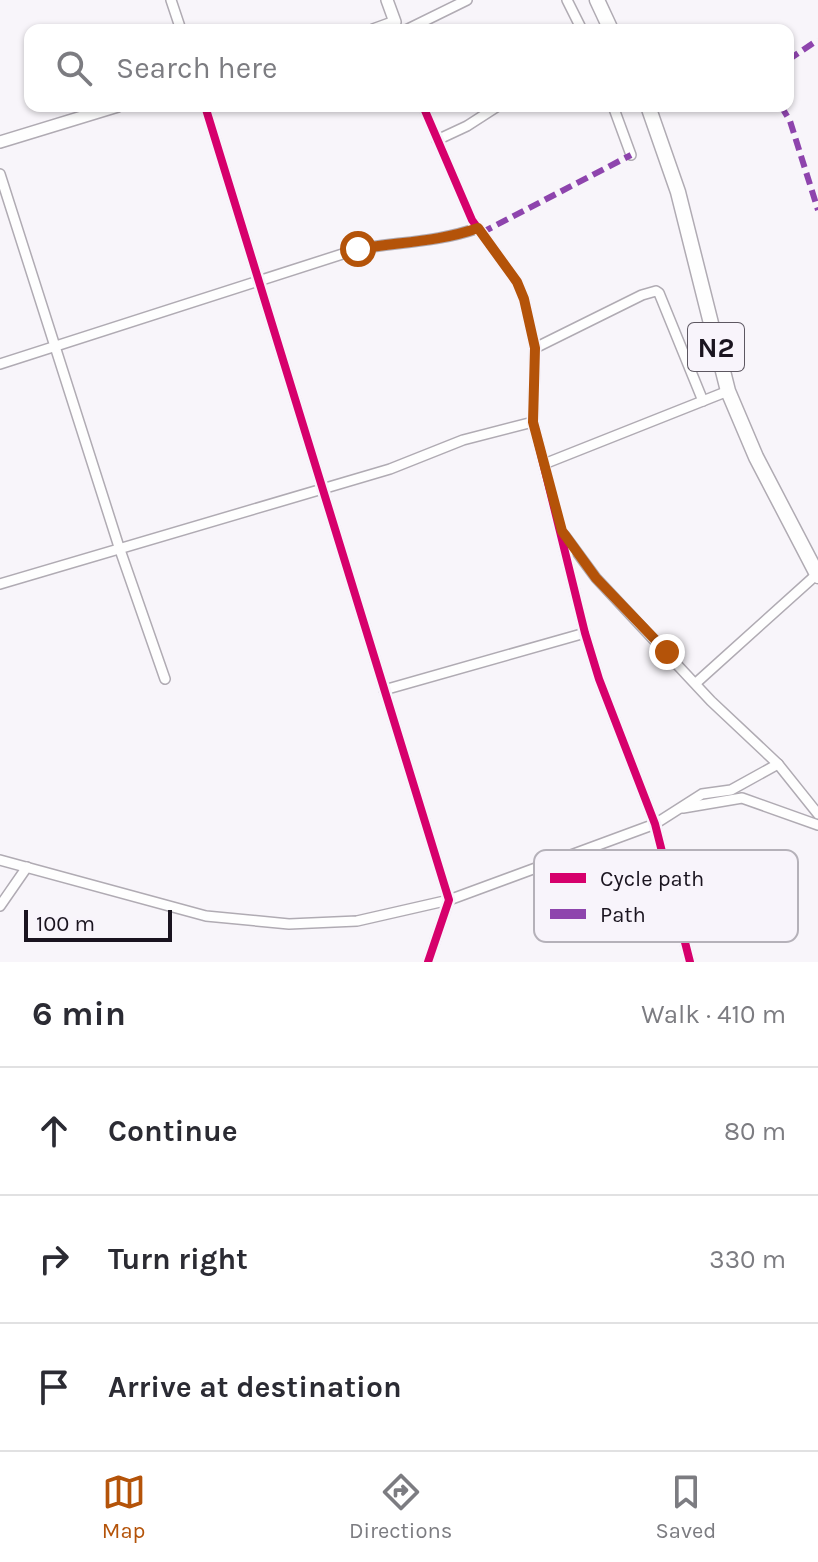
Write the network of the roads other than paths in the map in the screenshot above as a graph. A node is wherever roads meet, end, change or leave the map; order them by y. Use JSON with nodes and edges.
{"nodes":[{"id":1,"x":171,"y":0,"type":"edge"},
{"id":2,"x":387,"y":0,"type":"edge"},
{"id":3,"x":467,"y":0,"type":"edge"},
{"id":4,"x":567,"y":0,"type":"edge"},
{"id":5,"x":597,"y":0,"type":"edge"},
{"id":6,"x":179,"y":24,"type":"edge"},
{"id":7,"x":395,"y":24,"type":"edge"},
{"id":8,"x":418,"y":24,"type":"edge"},
{"id":9,"x":579,"y":24,"type":"edge"},
{"id":10,"x":608,"y":24,"type":"edge"},
{"id":11,"x":98,"y":112,"type":"edge"},
{"id":12,"x":207,"y":112,"type":"edge"},
{"id":13,"x":425,"y":112,"type":"edge"},
{"id":14,"x":489,"y":112,"type":"edge"},
{"id":15,"x":615,"y":112,"type":"edge"},
{"id":16,"x":650,"y":112,"type":"edge"},
{"id":17,"x":437,"y":140,"type":"junction"},
{"id":18,"x":0,"y":142,"type":"edge"},
{"id":19,"x":631,"y":155,"type":"dead end"},
{"id":20,"x":0,"y":174,"type":"edge"},
{"id":21,"x":478,"y":228,"type":"junction"},
{"id":22,"x":257,"y":282,"type":"junction"},
{"id":23,"x":55,"y":348,"type":"junction"},
{"id":24,"x":535,"y":348,"type":"junction"},
{"id":25,"x":0,"y":364,"type":"edge"},
{"id":26,"x":728,"y":391,"type":"junction"},
{"id":27,"x":703,"y":401,"type":"junction"},
{"id":28,"x":533,"y":422,"type":"junction"},
{"id":29,"x":544,"y":464,"type":"junction"},
{"id":30,"x":324,"y":487,"type":"junction"},
{"id":31,"x":562,"y":531,"type":"junction"},
{"id":32,"x":119,"y":547,"type":"junction"},
{"id":33,"x":818,"y":575,"type":"edge"},
{"id":34,"x":0,"y":584,"type":"edge"},
{"id":35,"x":585,"y":633,"type":"junction"},
{"id":36,"x":165,"y":679,"type":"dead end"},
{"id":37,"x":696,"y":683,"type":"junction"},
{"id":38,"x":384,"y":690,"type":"junction"},
{"id":39,"x":778,"y":764,"type":"junction"},
{"id":40,"x":732,"y":794,"type":"junction"},
{"id":41,"x":818,"y":814,"type":"edge"},
{"id":42,"x":655,"y":824,"type":"junction"},
{"id":43,"x":818,"y":825,"type":"edge"},
{"id":44,"x":585,"y":850,"type":"edge"},
{"id":45,"x":662,"y":850,"type":"edge"},
{"id":46,"x":0,"y":860,"type":"edge"},
{"id":47,"x":27,"y":867,"type":"junction"},
{"id":48,"x":534,"y":869,"type":"edge"},
{"id":49,"x":449,"y":900,"type":"junction"},
{"id":50,"x":0,"y":906,"type":"edge"},
{"id":51,"x":685,"y":942,"type":"edge"},
{"id":52,"x":428,"y":962,"type":"edge"},
{"id":53,"x":690,"y":962,"type":"edge"}],
"edges":[{"from":1,"to":6,"type":"street"},
{"from":2,"to":7,"type":"street"},
{"from":3,"to":8,"type":"street"},
{"from":4,"to":9,"type":"street"},
{"from":5,"to":10,"type":"highway"},
{"from":11,"to":18,"type":"street"},
{"from":12,"to":22,"type":"street"},
{"from":13,"to":17,"type":"street"},
{"from":14,"to":17,"type":"street"},
{"from":15,"to":19,"type":"street"},
{"from":16,"to":26,"type":"highway","number":"N2"},
{"from":17,"to":21,"type":"street"},
{"from":20,"to":23,"type":"street"},
{"from":21,"to":22,"type":"street"},
{"from":21,"to":24,"type":"street"},
{"from":22,"to":23,"type":"street"},
{"from":22,"to":30,"type":"street"},
{"from":23,"to":25,"type":"street"},
{"from":23,"to":32,"type":"street"},
{"from":24,"to":27,"type":"street"},
{"from":24,"to":28,"type":"street"},
{"from":26,"to":27,"type":"street"},
{"from":26,"to":33,"type":"highway","number":"N2"},
{"from":27,"to":29,"type":"street"},
{"from":28,"to":29,"type":"street"},
{"from":28,"to":30,"type":"street"},
{"from":29,"to":31,"type":"street"},
{"from":30,"to":32,"type":"street"},
{"from":30,"to":38,"type":"street"},
{"from":31,"to":35,"type":"street"},
{"from":31,"to":37,"type":"street"},
{"from":32,"to":34,"type":"street"},
{"from":32,"to":36,"type":"street"},
{"from":33,"to":37,"type":"street"},
{"from":35,"to":38,"type":"street"},
{"from":35,"to":42,"type":"street"},
{"from":37,"to":39,"type":"street"},
{"from":38,"to":49,"type":"street"},
{"from":39,"to":40,"type":"street"},
{"from":39,"to":41,"type":"street"},
{"from":40,"to":42,"type":"street"},
{"from":40,"to":43,"type":"street"},
{"from":42,"to":44,"type":"street"},
{"from":42,"to":45,"type":"street"},
{"from":46,"to":47,"type":"street"},
{"from":47,"to":49,"type":"street"},
{"from":47,"to":50,"type":"street"},
{"from":48,"to":49,"type":"street"},
{"from":49,"to":52,"type":"street"},
{"from":51,"to":53,"type":"street"}]}
